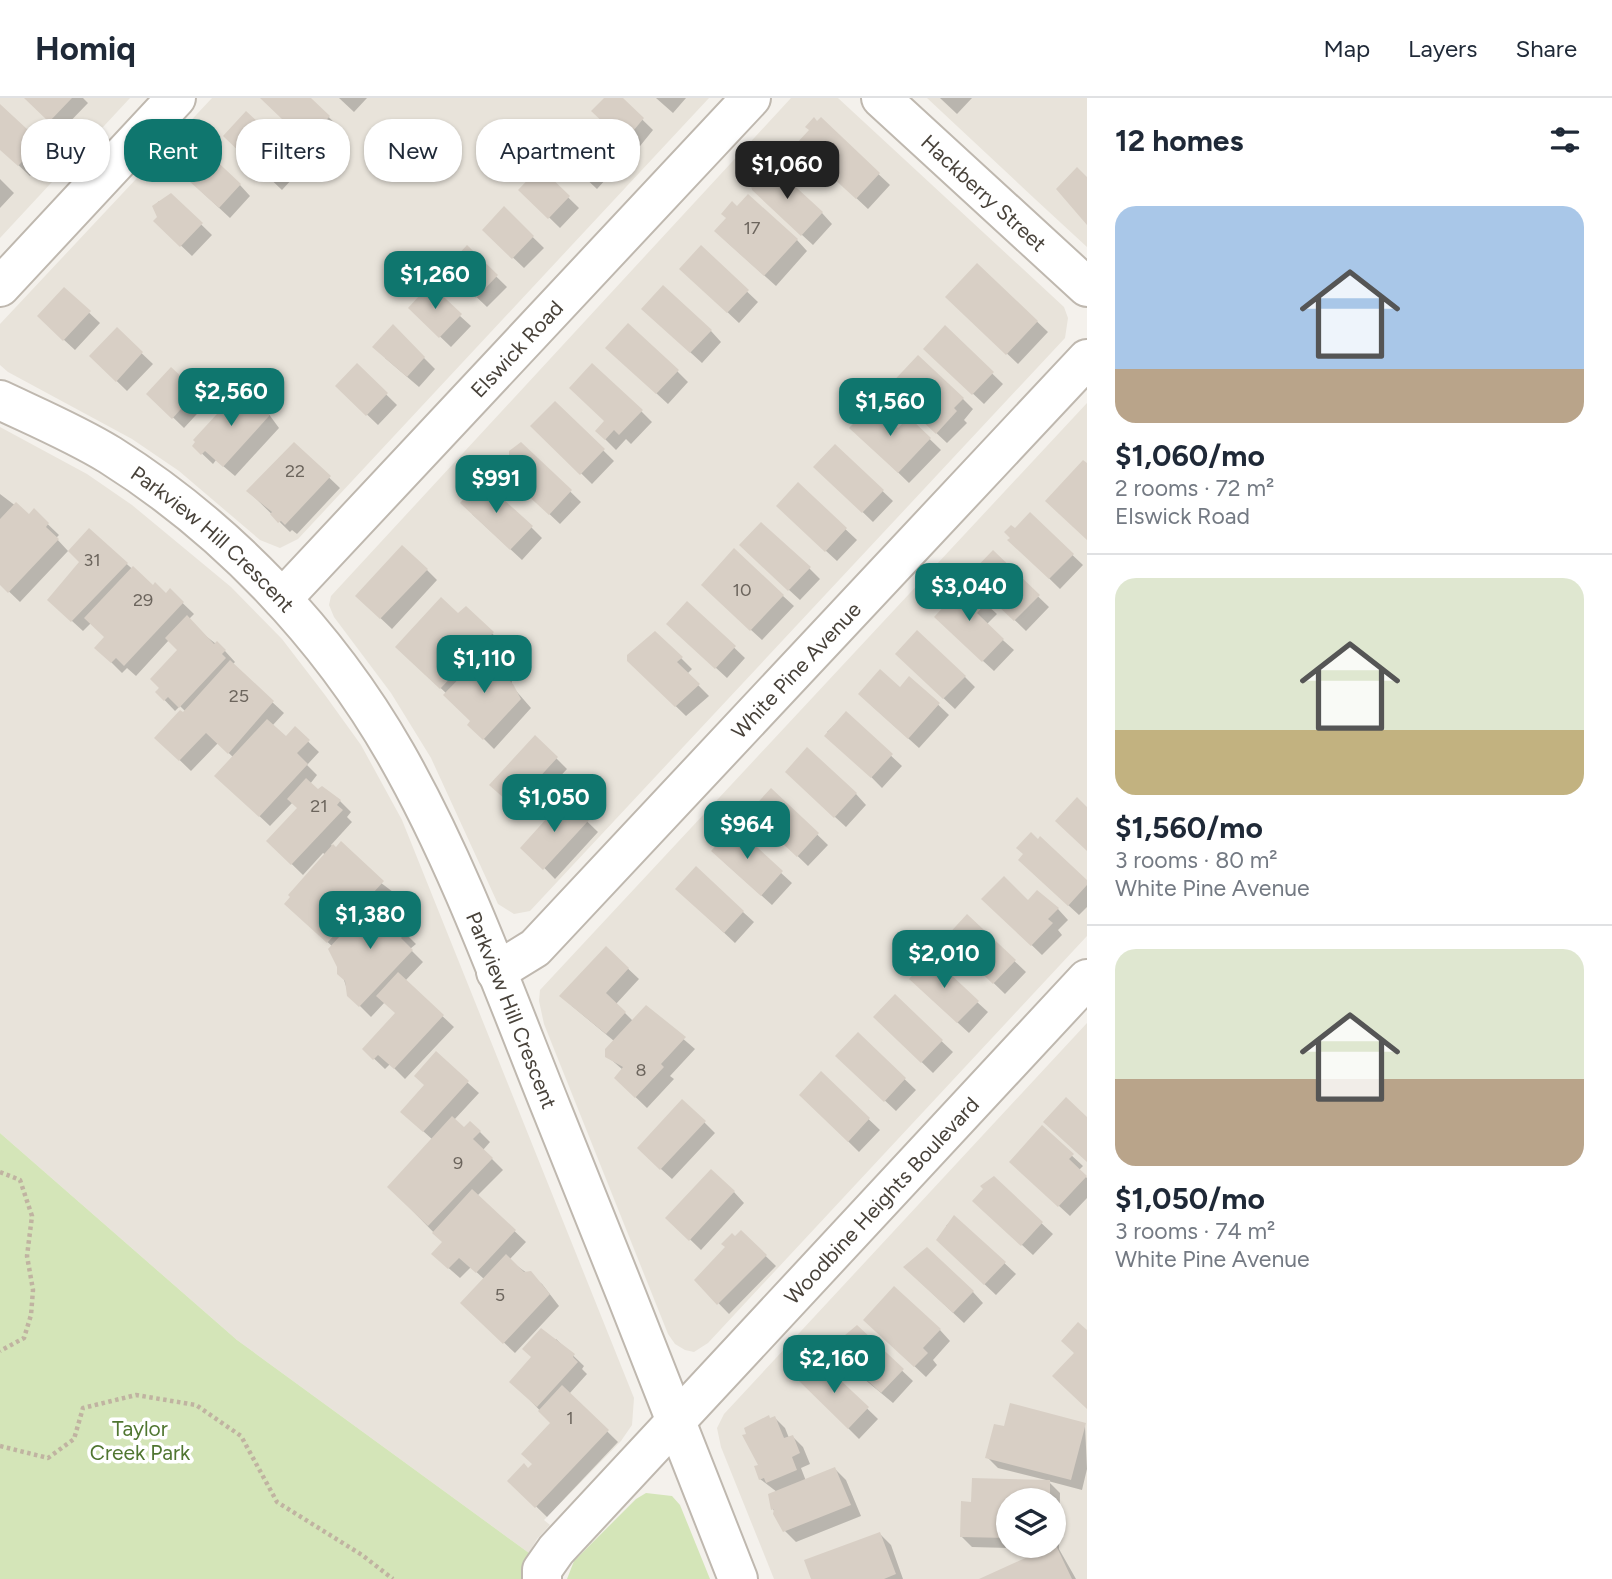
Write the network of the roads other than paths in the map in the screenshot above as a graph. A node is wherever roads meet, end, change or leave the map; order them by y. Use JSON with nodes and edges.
{"nodes":[{"id":1,"x":176,"y":98,"type":"edge"},
{"id":2,"x":751,"y":98,"type":"edge"},
{"id":3,"x":881,"y":98,"type":"edge"},
{"id":4,"x":0,"y":287,"type":"edge"},
{"id":5,"x":1087,"y":288,"type":"edge"},
{"id":6,"x":1087,"y":359,"type":"edge"},
{"id":7,"x":0,"y":400,"type":"edge"},
{"id":8,"x":282,"y":599,"type":"junction"},
{"id":9,"x":496,"y":972,"type":"junction"},
{"id":10,"x":1087,"y":979,"type":"edge"},
{"id":11,"x":677,"y":1422,"type":"junction"},
{"id":12,"x":542,"y":1579,"type":"edge"},
{"id":13,"x":738,"y":1579,"type":"edge"}],
"edges":[{"from":1,"to":4,"type":"street"},
{"from":2,"to":8,"type":"street","name":"Elswick Road"},
{"from":3,"to":5,"type":"street","name":"Hackberry Street"},
{"from":6,"to":9,"type":"street","name":"White Pine Avenue"},
{"from":7,"to":8,"type":"street","name":"Parkview Hill Crescent"},
{"from":8,"to":9,"type":"street","name":"Parkview Hill Crescent"},
{"from":9,"to":11,"type":"street","name":"Parkview Hill Crescent"},
{"from":10,"to":11,"type":"street","name":"Woodbine Heights Boulevard"},
{"from":11,"to":12,"type":"street","name":"Woodbine Heights Boulevard"},
{"from":11,"to":13,"type":"street","name":"Parkview Hill Crescent"}]}
